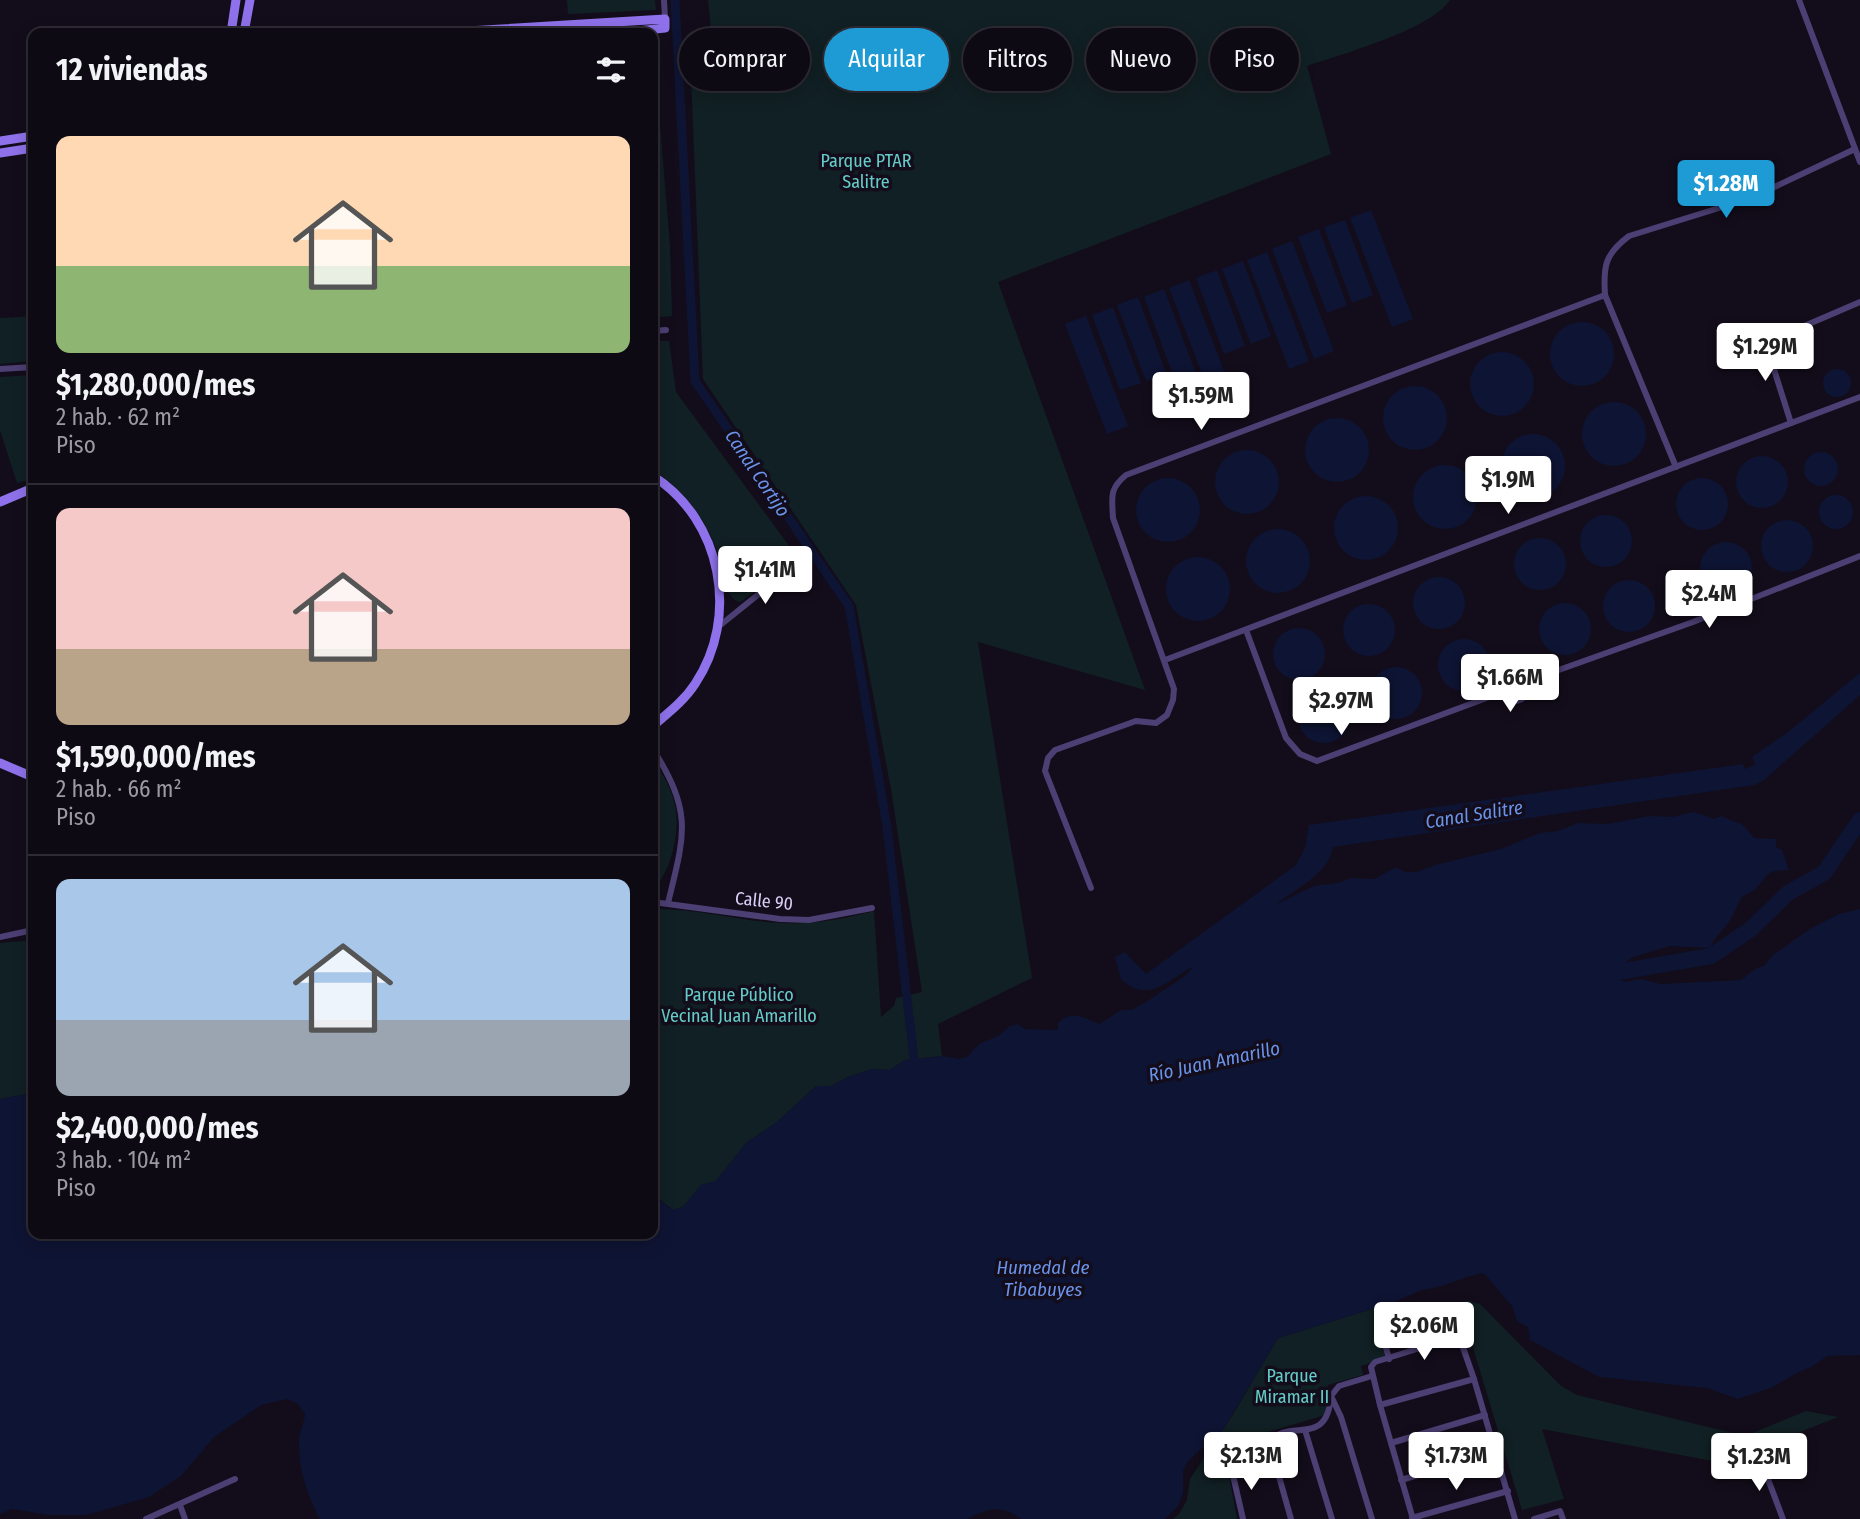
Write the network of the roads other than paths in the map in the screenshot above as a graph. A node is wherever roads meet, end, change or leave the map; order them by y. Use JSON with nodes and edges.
{"nodes":[{"id":1,"x":236,"y":0,"type":"edge"},
{"id":2,"x":250,"y":0,"type":"edge"},
{"id":3,"x":664,"y":0,"type":"edge"},
{"id":4,"x":1799,"y":0,"type":"edge"},
{"id":5,"x":665,"y":19,"type":"junction"},
{"id":6,"x":232,"y":28,"type":"edge"},
{"id":7,"x":246,"y":28,"type":"edge"},
{"id":8,"x":516,"y":28,"type":"edge"},
{"id":9,"x":658,"y":29,"type":"edge"},
{"id":10,"x":28,"y":137,"type":"edge"},
{"id":11,"x":18,"y":139,"type":"junction"},
{"id":12,"x":0,"y":141,"type":"edge"},
{"id":13,"x":28,"y":149,"type":"edge"},
{"id":14,"x":1855,"y":149,"type":"junction"},
{"id":15,"x":19,"y":151,"type":"junction"},
{"id":16,"x":0,"y":153,"type":"edge"},
{"id":17,"x":1860,"y":162,"type":"edge"},
{"id":18,"x":1605,"y":295,"type":"junction"},
{"id":19,"x":1860,"y":302,"type":"edge"},
{"id":20,"x":666,"y":330,"type":"dead end"},
{"id":21,"x":658,"y":331,"type":"edge"},
{"id":22,"x":28,"y":367,"type":"edge"},
{"id":23,"x":0,"y":369,"type":"edge"},
{"id":24,"x":1860,"y":397,"type":"edge"},
{"id":25,"x":1791,"y":423,"type":"junction"},
{"id":26,"x":1676,"y":467,"type":"junction"},
{"id":27,"x":658,"y":480,"type":"edge"},
{"id":28,"x":28,"y":490,"type":"edge"},
{"id":29,"x":0,"y":502,"type":"edge"},
{"id":30,"x":1860,"y":556,"type":"edge"},
{"id":31,"x":795,"y":565,"type":"dead end"},
{"id":32,"x":718,"y":627,"type":"junction"},
{"id":33,"x":1246,"y":629,"type":"junction"},
{"id":34,"x":1165,"y":660,"type":"junction"},
{"id":35,"x":1528,"y":681,"type":"junction"},
{"id":36,"x":1500,"y":693,"type":"junction"},
{"id":37,"x":658,"y":722,"type":"edge"},
{"id":38,"x":658,"y":758,"type":"edge"},
{"id":39,"x":0,"y":763,"type":"edge"},
{"id":40,"x":28,"y":774,"type":"edge"},
{"id":41,"x":1091,"y":888,"type":"dead end"},
{"id":42,"x":658,"y":902,"type":"edge"},
{"id":43,"x":668,"y":903,"type":"junction"},
{"id":44,"x":872,"y":908,"type":"dead end"},
{"id":45,"x":28,"y":931,"type":"edge"},
{"id":46,"x":0,"y":937,"type":"edge"},
{"id":47,"x":1384,"y":1340,"type":"dead end"},
{"id":48,"x":1389,"y":1359,"type":"junction"},
{"id":49,"x":1372,"y":1376,"type":"junction"},
{"id":50,"x":1474,"y":1379,"type":"junction"},
{"id":51,"x":1331,"y":1396,"type":"junction"},
{"id":52,"x":1380,"y":1405,"type":"junction"},
{"id":53,"x":1485,"y":1415,"type":"junction"},
{"id":54,"x":1305,"y":1430,"type":"junction"},
{"id":55,"x":1391,"y":1443,"type":"junction"},
{"id":56,"x":1496,"y":1452,"type":"junction"},
{"id":57,"x":1760,"y":1458,"type":"dead end"},
{"id":58,"x":1232,"y":1471,"type":"dead end"},
{"id":59,"x":235,"y":1479,"type":"dead end"},
{"id":60,"x":1401,"y":1480,"type":"junction"},
{"id":61,"x":1508,"y":1491,"type":"junction"},
{"id":62,"x":180,"y":1505,"type":"junction"},
{"id":63,"x":1412,"y":1518,"type":"edge"},
{"id":64,"x":146,"y":1519,"type":"edge"},
{"id":65,"x":186,"y":1519,"type":"edge"},
{"id":66,"x":1243,"y":1519,"type":"edge"},
{"id":67,"x":1291,"y":1519,"type":"edge"},
{"id":68,"x":1332,"y":1519,"type":"edge"},
{"id":69,"x":1372,"y":1519,"type":"edge"},
{"id":70,"x":1515,"y":1519,"type":"edge"},
{"id":71,"x":1534,"y":1519,"type":"edge"},
{"id":72,"x":1563,"y":1519,"type":"edge"},
{"id":73,"x":1783,"y":1519,"type":"edge"}],
"edges":[{"from":1,"to":6,"type":"street"},
{"from":2,"to":7,"type":"street"},
{"from":3,"to":5,"type":"street"},
{"from":4,"to":14,"type":"street"},
{"from":5,"to":8,"type":"street"},
{"from":5,"to":9,"type":"street"},
{"from":10,"to":11,"type":"street"},
{"from":11,"to":12,"type":"street"},
{"from":11,"to":15,"type":"street"},
{"from":13,"to":15,"type":"street"},
{"from":14,"to":17,"type":"street"},
{"from":14,"to":18,"type":"street"},
{"from":15,"to":16,"type":"street"},
{"from":18,"to":26,"type":"street"},
{"from":18,"to":34,"type":"street"},
{"from":19,"to":25,"type":"street"},
{"from":20,"to":21,"type":"street"},
{"from":22,"to":23,"type":"street"},
{"from":24,"to":25,"type":"street"},
{"from":25,"to":26,"type":"street"},
{"from":26,"to":33,"type":"street"},
{"from":27,"to":32,"type":"street"},
{"from":28,"to":29,"type":"street"},
{"from":30,"to":35,"type":"street"},
{"from":31,"to":32,"type":"street"},
{"from":32,"to":37,"type":"street"},
{"from":33,"to":34,"type":"street"},
{"from":33,"to":36,"type":"street"},
{"from":34,"to":41,"type":"street"},
{"from":35,"to":36,"type":"street"},
{"from":35,"to":36,"type":"street"},
{"from":38,"to":43,"type":"street"},
{"from":39,"to":40,"type":"street"},
{"from":42,"to":43,"type":"street","name":"Calle 90"},
{"from":43,"to":44,"type":"street","name":"Calle 90"},
{"from":45,"to":46,"type":"street"},
{"from":47,"to":48,"type":"street"},
{"from":48,"to":49,"type":"street"},
{"from":48,"to":50,"type":"street"},
{"from":49,"to":51,"type":"street"},
{"from":49,"to":52,"type":"street"},
{"from":50,"to":52,"type":"street"},
{"from":50,"to":53,"type":"street"},
{"from":51,"to":54,"type":"street"},
{"from":51,"to":69,"type":"street"},
{"from":52,"to":55,"type":"street"},
{"from":53,"to":55,"type":"street"},
{"from":53,"to":56,"type":"street"},
{"from":54,"to":67,"type":"street"},
{"from":54,"to":68,"type":"street"},
{"from":55,"to":60,"type":"street"},
{"from":56,"to":60,"type":"street"},
{"from":56,"to":61,"type":"street"},
{"from":57,"to":73,"type":"street"},
{"from":58,"to":66,"type":"street"},
{"from":59,"to":62,"type":"street"},
{"from":60,"to":63,"type":"street"},
{"from":61,"to":63,"type":"street"},
{"from":61,"to":70,"type":"street"},
{"from":62,"to":64,"type":"street"},
{"from":62,"to":65,"type":"street"},
{"from":71,"to":72,"type":"street"}]}
